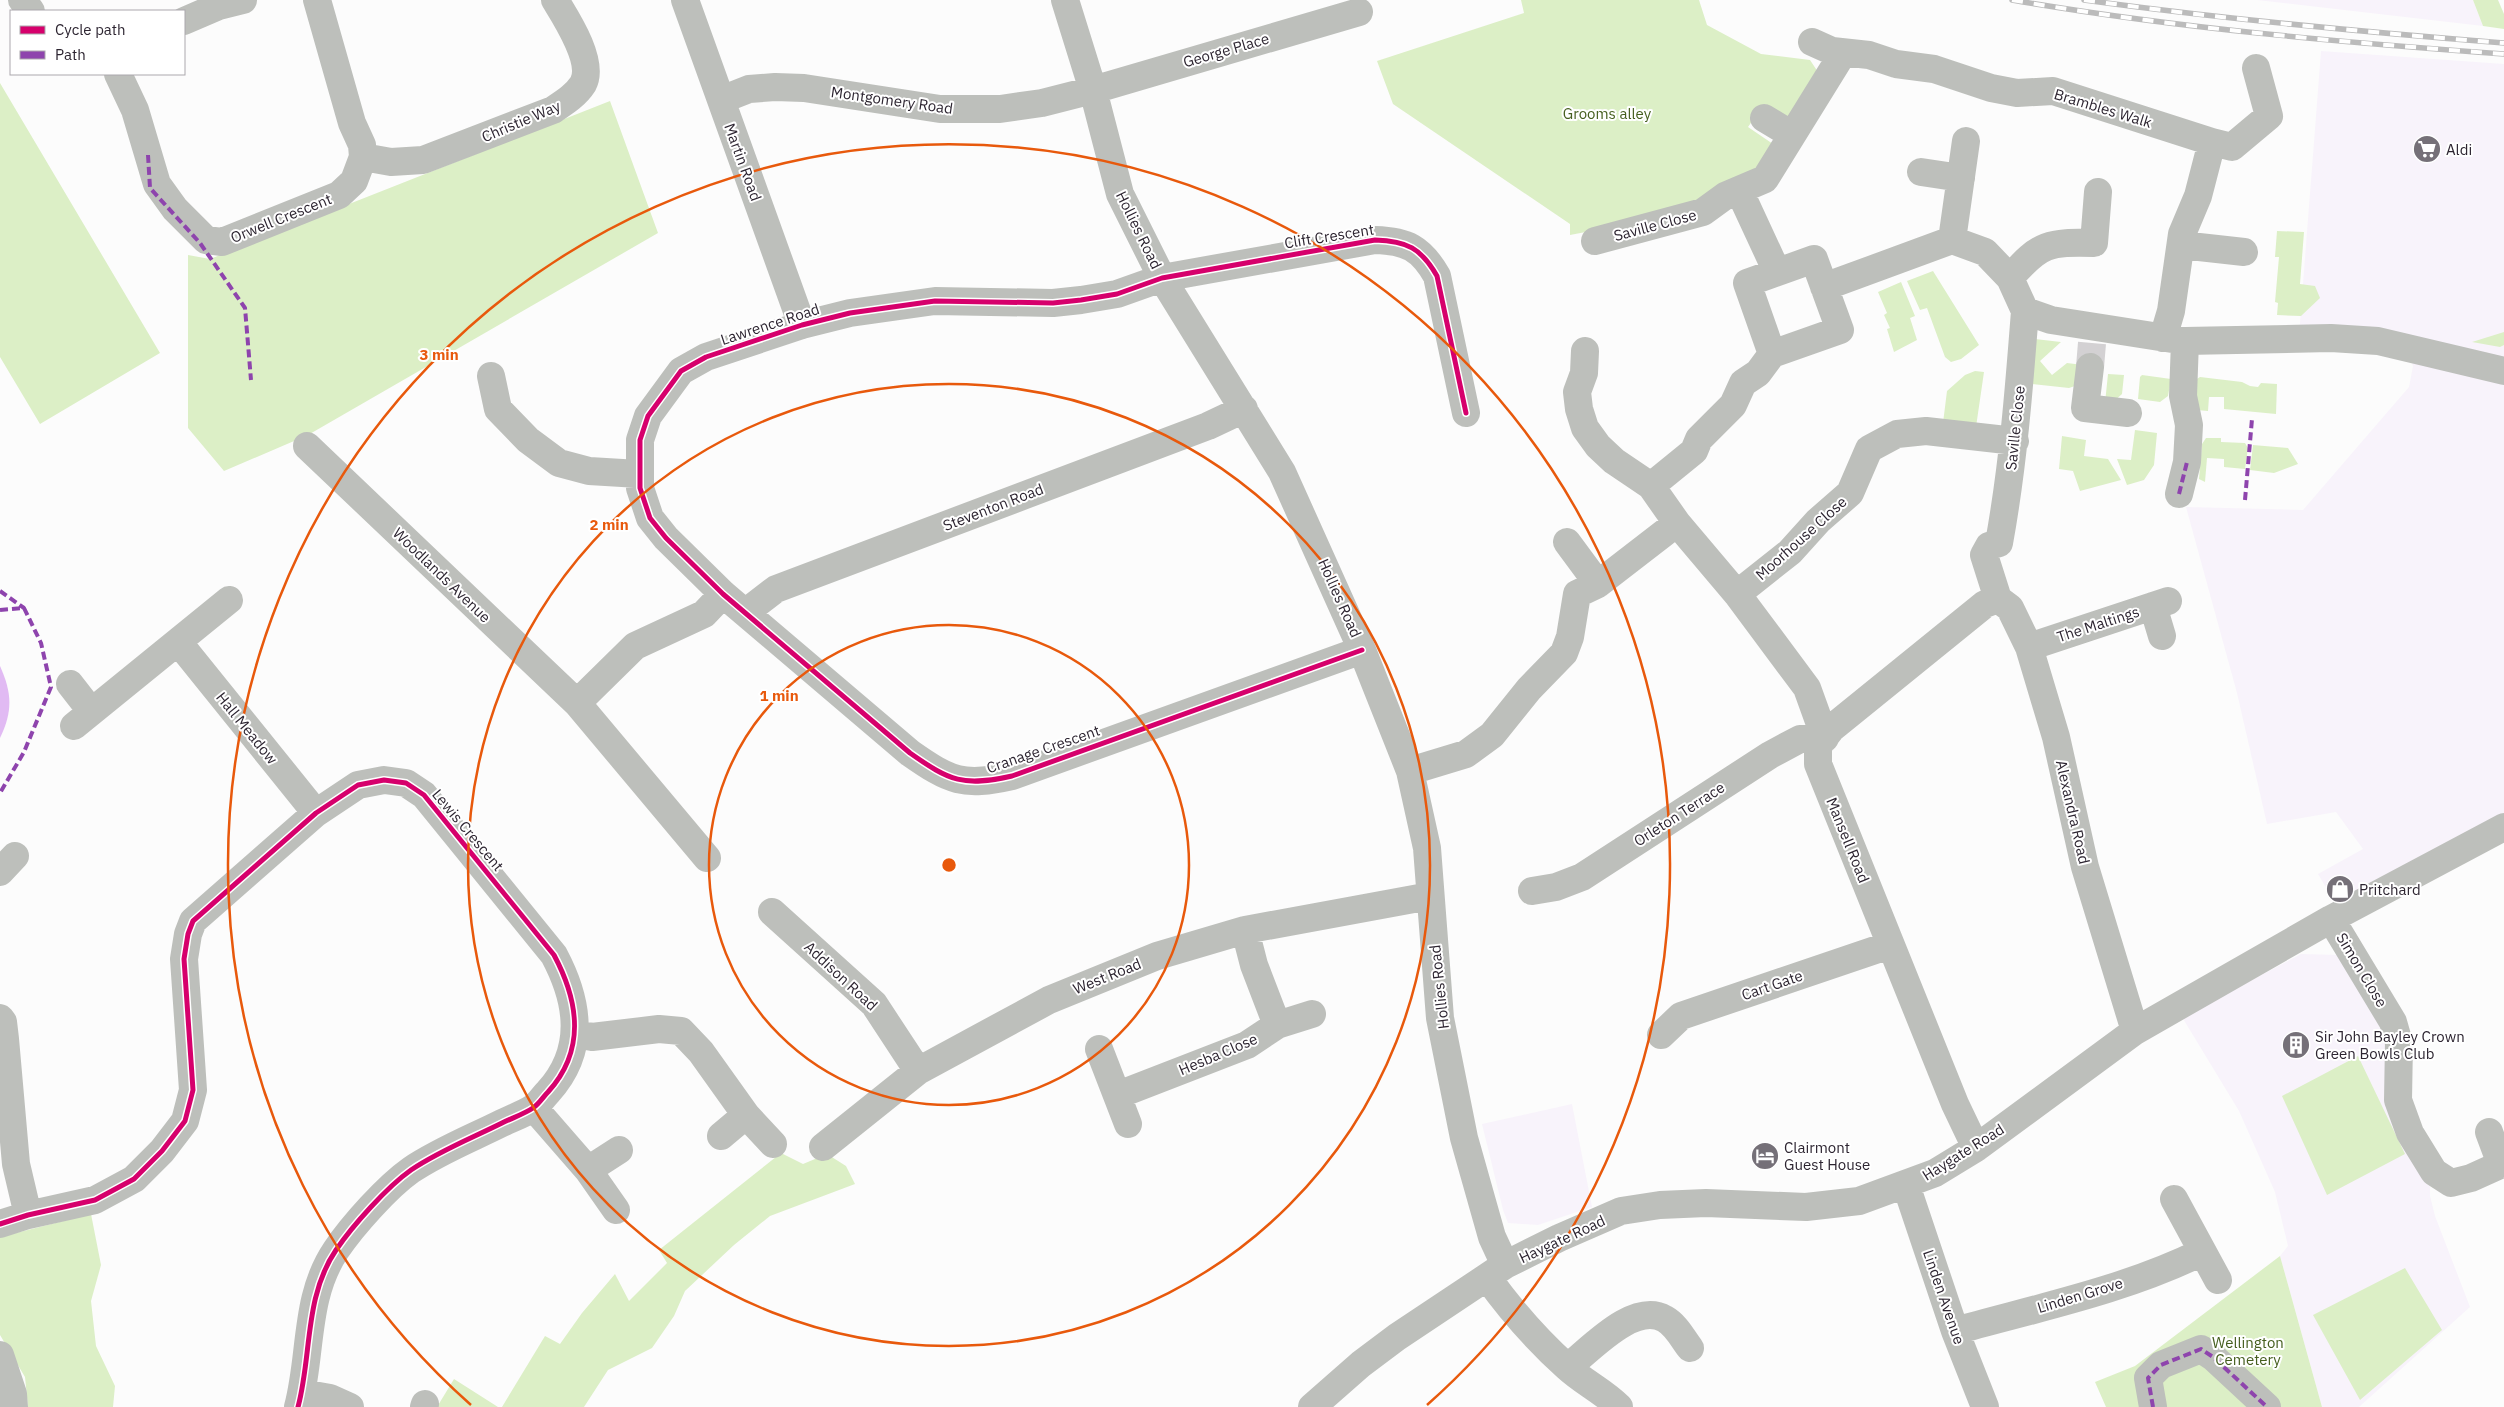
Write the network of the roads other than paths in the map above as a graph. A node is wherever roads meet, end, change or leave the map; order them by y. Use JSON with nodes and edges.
{"nodes":[{"id":1,"x":22,"y":0,"type":"edge"},
{"id":2,"x":243,"y":0,"type":"edge"},
{"id":3,"x":317,"y":0,"type":"edge"},
{"id":4,"x":555,"y":0,"type":"edge"},
{"id":5,"x":685,"y":0,"type":"edge"},
{"id":6,"x":1065,"y":0,"type":"edge"},
{"id":7,"x":30,"y":10,"type":"edge"},
{"id":8,"x":1359,"y":12,"type":"dead end"},
{"id":9,"x":185,"y":21,"type":"edge"},
{"id":10,"x":1812,"y":42,"type":"dead end"},
{"id":11,"x":1842,"y":53,"type":"junction"},
{"id":12,"x":2256,"y":68,"type":"dead end"},
{"id":13,"x":118,"y":75,"type":"edge"},
{"id":14,"x":1093,"y":90,"type":"junction"},
{"id":15,"x":721,"y":100,"type":"junction"},
{"id":16,"x":1764,"y":118,"type":"dead end"},
{"id":17,"x":1792,"y":135,"type":"junction"},
{"id":18,"x":1966,"y":141,"type":"dead end"},
{"id":19,"x":2212,"y":142,"type":"junction"},
{"id":20,"x":363,"y":157,"type":"junction"},
{"id":21,"x":1921,"y":172,"type":"dead end"},
{"id":22,"x":1961,"y":178,"type":"junction"},
{"id":23,"x":1739,"y":190,"type":"junction"},
{"id":24,"x":2098,"y":192,"type":"dead end"},
{"id":25,"x":2182,"y":239,"type":"junction"},
{"id":26,"x":1952,"y":240,"type":"junction"},
{"id":27,"x":1595,"y":241,"type":"dead end"},
{"id":28,"x":2244,"y":252,"type":"dead end"},
{"id":29,"x":1777,"y":272,"type":"junction"},
{"id":30,"x":1162,"y":278,"type":"junction"},
{"id":31,"x":2010,"y":278,"type":"junction"},
{"id":32,"x":1824,"y":287,"type":"junction"},
{"id":33,"x":2025,"y":311,"type":"junction"},
{"id":34,"x":802,"y":325,"type":"junction"},
{"id":35,"x":2174,"y":339,"type":"junction"},
{"id":36,"x":2092,"y":345,"type":"junction"},
{"id":37,"x":1585,"y":351,"type":"dead end"},
{"id":38,"x":1772,"y":354,"type":"junction"},
{"id":39,"x":2497,"y":365,"type":"edge"},
{"id":40,"x":492,"y":376,"type":"dead end"},
{"id":41,"x":1244,"y":409,"type":"junction"},
{"id":42,"x":2128,"y":412,"type":"dead end"},
{"id":43,"x":1466,"y":413,"type":"dead end"},
{"id":44,"x":2015,"y":441,"type":"junction"},
{"id":45,"x":307,"y":446,"type":"dead end"},
{"id":46,"x":639,"y":474,"type":"junction"},
{"id":47,"x":1651,"y":486,"type":"junction"},
{"id":48,"x":2178,"y":494,"type":"dead end"},
{"id":49,"x":1677,"y":523,"type":"junction"},
{"id":50,"x":1567,"y":542,"type":"dead end"},
{"id":51,"x":1598,"y":584,"type":"junction"},
{"id":52,"x":724,"y":594,"type":"junction"},
{"id":53,"x":1737,"y":594,"type":"junction"},
{"id":54,"x":1998,"y":599,"type":"junction"},
{"id":55,"x":229,"y":600,"type":"dead end"},
{"id":56,"x":746,"y":612,"type":"junction"},
{"id":57,"x":2162,"y":636,"type":"dead end"},
{"id":58,"x":178,"y":643,"type":"junction"},
{"id":59,"x":2029,"y":646,"type":"junction"},
{"id":60,"x":1362,"y":650,"type":"junction"},
{"id":61,"x":70,"y":684,"type":"dead end"},
{"id":62,"x":577,"y":703,"type":"junction"},
{"id":63,"x":1822,"y":742,"type":"junction"},
{"id":64,"x":1410,"y":771,"type":"junction"},
{"id":65,"x":316,"y":813,"type":"junction"},
{"id":66,"x":2504,"y":827,"type":"edge"},
{"id":67,"x":707,"y":858,"type":"dead end"},
{"id":68,"x":1532,"y":891,"type":"dead end"},
{"id":69,"x":1430,"y":896,"type":"junction"},
{"id":70,"x":772,"y":912,"type":"dead end"},
{"id":71,"x":2332,"y":919,"type":"junction"},
{"id":72,"x":1245,"y":930,"type":"junction"},
{"id":73,"x":1890,"y":945,"type":"junction"},
{"id":74,"x":1312,"y":1014,"type":"dead end"},
{"id":75,"x":0,"y":1018,"type":"edge"},
{"id":76,"x":1277,"y":1025,"type":"junction"},
{"id":77,"x":2135,"y":1031,"type":"junction"},
{"id":78,"x":576,"y":1034,"type":"junction"},
{"id":79,"x":1661,"y":1035,"type":"dead end"},
{"id":80,"x":1099,"y":1049,"type":"dead end"},
{"id":81,"x":918,"y":1071,"type":"junction"},
{"id":82,"x":1118,"y":1094,"type":"junction"},
{"id":83,"x":534,"y":1108,"type":"junction"},
{"id":84,"x":746,"y":1115,"type":"junction"},
{"id":85,"x":1128,"y":1124,"type":"dead end"},
{"id":86,"x":2489,"y":1132,"type":"dead end"},
{"id":87,"x":721,"y":1136,"type":"dead end"},
{"id":88,"x":773,"y":1144,"type":"dead end"},
{"id":89,"x":823,"y":1147,"type":"dead end"},
{"id":90,"x":1976,"y":1148,"type":"junction"},
{"id":91,"x":619,"y":1150,"type":"dead end"},
{"id":92,"x":2502,"y":1164,"type":"edge"},
{"id":93,"x":588,"y":1170,"type":"junction"},
{"id":94,"x":1906,"y":1185,"type":"junction"},
{"id":95,"x":2174,"y":1199,"type":"dead end"},
{"id":96,"x":616,"y":1210,"type":"dead end"},
{"id":97,"x":28,"y":1215,"type":"junction"},
{"id":98,"x":0,"y":1224,"type":"edge"},
{"id":99,"x":2202,"y":1252,"type":"junction"},
{"id":100,"x":1496,"y":1271,"type":"junction"},
{"id":101,"x":2218,"y":1280,"type":"dead end"},
{"id":102,"x":1955,"y":1331,"type":"junction"},
{"id":103,"x":1690,"y":1348,"type":"dead end"},
{"id":104,"x":0,"y":1355,"type":"edge"},
{"id":105,"x":1568,"y":1367,"type":"junction"},
{"id":106,"x":300,"y":1400,"type":"edge"},
{"id":107,"x":1319,"y":1405,"type":"edge"},
{"id":108,"x":14,"y":1407,"type":"edge"},
{"id":109,"x":350,"y":1407,"type":"edge"},
{"id":110,"x":1619,"y":1407,"type":"edge"},
{"id":111,"x":1985,"y":1407,"type":"edge"},
{"id":112,"x":2153,"y":1407,"type":"edge"},
{"id":113,"x":2267,"y":1407,"type":"edge"}],
"edges":[{"from":1,"to":7,"type":"street"},
{"from":2,"to":9,"type":"street"},
{"from":3,"to":20,"type":"street"},
{"from":4,"to":20,"type":"street","name":"Christie Way"},
{"from":5,"to":15,"type":"street","name":"Martin Road"},
{"from":6,"to":14,"type":"street","name":"Hollies Road"},
{"from":8,"to":14,"type":"street","name":"George Place"},
{"from":10,"to":11,"type":"street","name":"Brambles Walk"},
{"from":11,"to":17,"type":"street","name":"Saville Close"},
{"from":11,"to":19,"type":"street","name":"Brambles Walk"},
{"from":12,"to":19,"type":"street","name":"Brambles Walk"},
{"from":13,"to":20,"type":"street","name":"Orwell Crescent"},
{"from":14,"to":15,"type":"street","name":"Montgomery Road"},
{"from":14,"to":30,"type":"street","name":"Hollies Road"},
{"from":15,"to":34,"type":"street","name":"Martin Road"},
{"from":16,"to":17,"type":"street"},
{"from":17,"to":23,"type":"street","name":"Saville Close"},
{"from":18,"to":22,"type":"street"},
{"from":19,"to":25,"type":"street"},
{"from":21,"to":22,"type":"street"},
{"from":22,"to":26,"type":"street"},
{"from":23,"to":27,"type":"street","name":"Saville Close"},
{"from":23,"to":29,"type":"street"},
{"from":24,"to":31,"type":"street"},
{"from":25,"to":28,"type":"street"},
{"from":25,"to":35,"type":"street"},
{"from":26,"to":31,"type":"street","name":"Saville Close"},
{"from":26,"to":32,"type":"street"},
{"from":29,"to":32,"type":"street"},
{"from":29,"to":38,"type":"street"},
{"from":30,"to":34,"type":"street","name":"Lawrence Road"},
{"from":30,"to":41,"type":"street","name":"Hollies Road"},
{"from":30,"to":43,"type":"street","name":"Clift Crescent"},
{"from":31,"to":33,"type":"street","name":"Saville Close"},
{"from":32,"to":38,"type":"street"},
{"from":33,"to":36,"type":"street"},
{"from":33,"to":44,"type":"street","name":"Saville Close"},
{"from":34,"to":46,"type":"street","name":"Lawrence Road"},
{"from":35,"to":36,"type":"street"},
{"from":35,"to":39,"type":"street"},
{"from":35,"to":48,"type":"street"},
{"from":36,"to":42,"type":"street"},
{"from":37,"to":47,"type":"street"},
{"from":38,"to":47,"type":"street"},
{"from":40,"to":46,"type":"street"},
{"from":41,"to":56,"type":"street","name":"Steventon Road"},
{"from":41,"to":60,"type":"street","name":"Hollies Road"},
{"from":44,"to":53,"type":"street","name":"Moorhouse Close"},
{"from":44,"to":54,"type":"street","name":"Saville Close"},
{"from":45,"to":62,"type":"street","name":"Woodlands Avenue"},
{"from":46,"to":52,"type":"street","name":"Lawrence Road"},
{"from":47,"to":49,"type":"street"},
{"from":49,"to":51,"type":"street"},
{"from":49,"to":53,"type":"street"},
{"from":50,"to":51,"type":"street"},
{"from":51,"to":64,"type":"street"},
{"from":52,"to":56,"type":"street","name":"Lawrence Road"},
{"from":52,"to":62,"type":"street"},
{"from":53,"to":63,"type":"street"},
{"from":54,"to":59,"type":"street","name":"Alexandra Road"},
{"from":54,"to":63,"type":"street"},
{"from":55,"to":58,"type":"street"},
{"from":56,"to":60,"type":"street","name":"Cranage Crescent"},
{"from":57,"to":59,"type":"street","name":"The Maltings"},
{"from":58,"to":61,"type":"street"},
{"from":58,"to":65,"type":"street","name":"Hall Meadow"},
{"from":59,"to":77,"type":"street","name":"Alexandra Road"},
{"from":60,"to":64,"type":"street","name":"Hollies Road"},
{"from":62,"to":67,"type":"street","name":"Woodlands Avenue"},
{"from":63,"to":68,"type":"street","name":"Orleton Terrace"},
{"from":63,"to":73,"type":"street","name":"Mansell Road"},
{"from":64,"to":69,"type":"street","name":"Hollies Road"},
{"from":65,"to":78,"type":"street","name":"Lewis Crescent"},
{"from":65,"to":97,"type":"street","name":"Lewis Crescent"},
{"from":66,"to":71,"type":"street","name":"Haygate Road"},
{"from":69,"to":72,"type":"street","name":"West Road"},
{"from":69,"to":100,"type":"street","name":"Hollies Road"},
{"from":70,"to":81,"type":"street","name":"Addison Road"},
{"from":71,"to":77,"type":"street","name":"Haygate Road"},
{"from":71,"to":92,"type":"street","name":"Simon Close"},
{"from":72,"to":76,"type":"street"},
{"from":72,"to":81,"type":"street","name":"West Road"},
{"from":73,"to":79,"type":"street","name":"Cart Gate"},
{"from":73,"to":90,"type":"street","name":"Mansell Road"},
{"from":74,"to":76,"type":"street","name":"Hesba Close"},
{"from":75,"to":97,"type":"street"},
{"from":76,"to":82,"type":"street","name":"Hesba Close"},
{"from":77,"to":90,"type":"street","name":"Haygate Road"},
{"from":78,"to":83,"type":"street","name":"Lewis Crescent"},
{"from":78,"to":84,"type":"street"},
{"from":80,"to":82,"type":"street"},
{"from":81,"to":89,"type":"street","name":"West Road"},
{"from":82,"to":85,"type":"street"},
{"from":83,"to":93,"type":"street"},
{"from":83,"to":106,"type":"street","name":"Lewis Crescent"},
{"from":84,"to":87,"type":"street"},
{"from":84,"to":88,"type":"street"},
{"from":86,"to":92,"type":"street"},
{"from":90,"to":94,"type":"street","name":"Haygate Road"},
{"from":91,"to":93,"type":"street"},
{"from":93,"to":96,"type":"street"},
{"from":94,"to":100,"type":"street","name":"Haygate Road"},
{"from":94,"to":102,"type":"street","name":"Linden Avenue"},
{"from":95,"to":99,"type":"street"},
{"from":97,"to":98,"type":"street","name":"Lewis Crescent"},
{"from":99,"to":101,"type":"street"},
{"from":99,"to":102,"type":"street","name":"Linden Grove"},
{"from":100,"to":105,"type":"street","name":"Hollies Road"},
{"from":100,"to":107,"type":"street","name":"Haygate Road"},
{"from":102,"to":111,"type":"street","name":"Linden Avenue"},
{"from":103,"to":105,"type":"street"},
{"from":104,"to":108,"type":"street"},
{"from":105,"to":110,"type":"street","name":"Hollies Road"},
{"from":106,"to":109,"type":"street"},
{"from":112,"to":113,"type":"street"}]}
